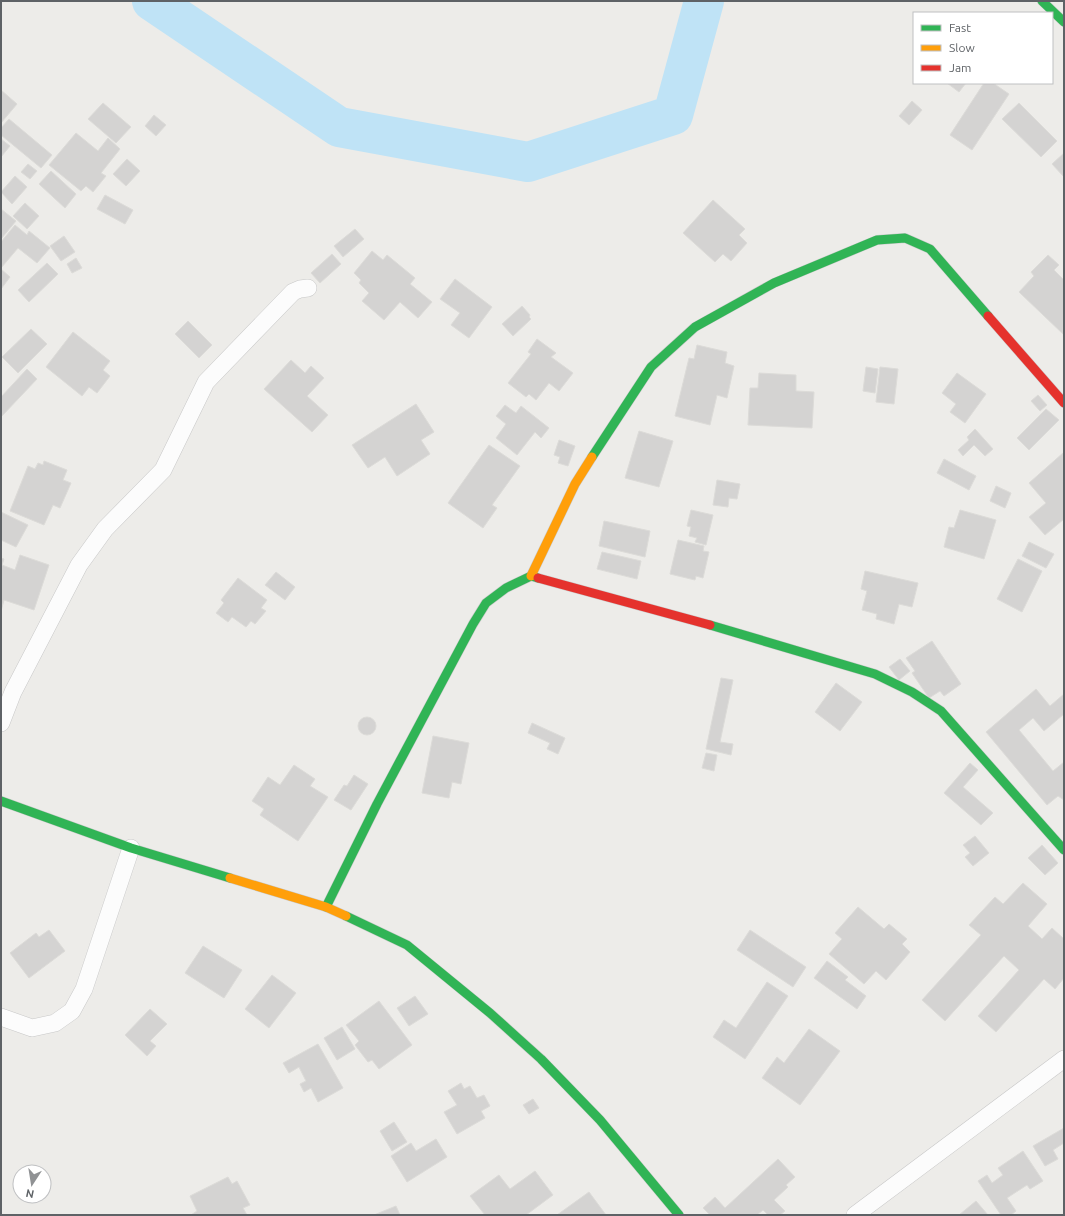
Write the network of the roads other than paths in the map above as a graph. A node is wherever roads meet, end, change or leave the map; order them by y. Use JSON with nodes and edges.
{"nodes":[{"id":1,"x":1042,"y":1,"type":"edge"},
{"id":2,"x":1064,"y":22,"type":"edge"},
{"id":3,"x":308,"y":288,"type":"dead end"},
{"id":4,"x":1064,"y":403,"type":"edge"},
{"id":5,"x":531,"y":576,"type":"junction"},
{"id":6,"x":1,"y":723,"type":"edge"},
{"id":7,"x":1,"y":801,"type":"edge"},
{"id":8,"x":131,"y":848,"type":"junction"},
{"id":9,"x":1064,"y":850,"type":"edge"},
{"id":10,"x":326,"y":906,"type":"junction"},
{"id":11,"x":1,"y":1017,"type":"edge"},
{"id":12,"x":1064,"y":1059,"type":"edge"},
{"id":13,"x":679,"y":1215,"type":"edge"},
{"id":14,"x":854,"y":1215,"type":"edge"}],
"edges":[{"from":1,"to":2,"type":"main road"},
{"from":3,"to":6,"type":"street"},
{"from":4,"to":5,"type":"main road"},
{"from":5,"to":9,"type":"main road"},
{"from":5,"to":10,"type":"main road"},
{"from":7,"to":8,"type":"main road"},
{"from":8,"to":10,"type":"main road"},
{"from":8,"to":11,"type":"street"},
{"from":10,"to":13,"type":"main road"},
{"from":12,"to":14,"type":"street"}]}
